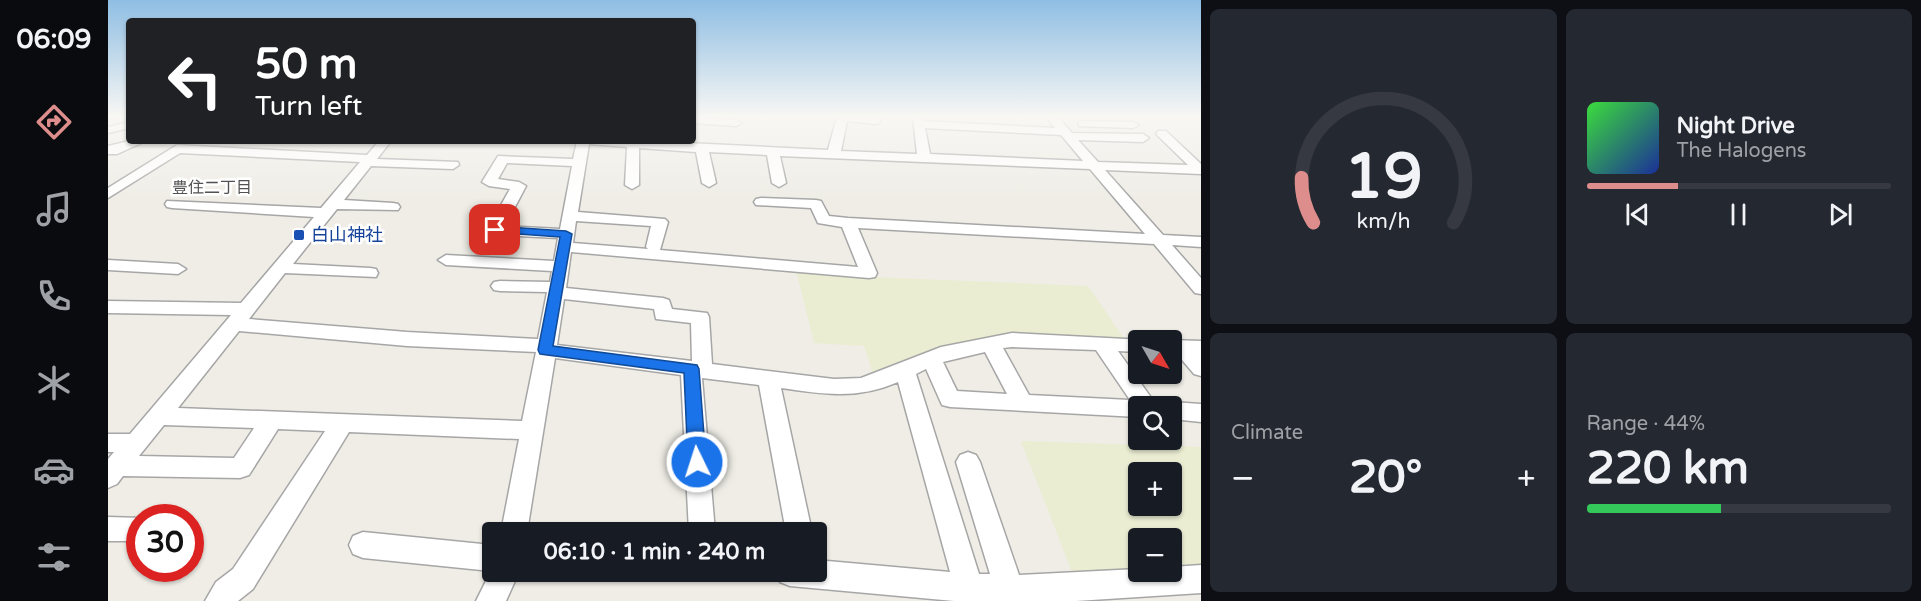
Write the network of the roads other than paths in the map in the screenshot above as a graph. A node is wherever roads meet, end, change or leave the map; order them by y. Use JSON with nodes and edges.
{"nodes":[{"id":1,"x":129,"y":145,"type":"edge"},
{"id":2,"x":290,"y":145,"type":"edge"},
{"id":3,"x":381,"y":145,"type":"edge"},
{"id":4,"x":582,"y":145,"type":"edge"},
{"id":5,"x":633,"y":145,"type":"edge"},
{"id":6,"x":721,"y":145,"type":"edge"},
{"id":7,"x":755,"y":145,"type":"edge"},
{"id":8,"x":835,"y":145,"type":"edge"},
{"id":9,"x":922,"y":145,"type":"edge"},
{"id":10,"x":1174,"y":145,"type":"edge"},
{"id":11,"x":1076,"y":147,"type":"joint"},
{"id":12,"x":1130,"y":148,"type":"dead end"},
{"id":13,"x":108,"y":150,"type":"edge"},
{"id":14,"x":773,"y":151,"type":"junction"},
{"id":15,"x":835,"y":153,"type":"junction"},
{"id":16,"x":277,"y":154,"type":"junction"},
{"id":17,"x":924,"y":158,"type":"junction"},
{"id":18,"x":368,"y":160,"type":"junction"},
{"id":19,"x":579,"y":163,"type":"junction"},
{"id":20,"x":453,"y":165,"type":"dead end"},
{"id":21,"x":1092,"y":165,"type":"junction"},
{"id":22,"x":1200,"y":170,"type":"edge"},
{"id":23,"x":709,"y":183,"type":"dead end"},
{"id":24,"x":779,"y":183,"type":"dead end"},
{"id":25,"x":633,"y":185,"type":"dead end"},
{"id":26,"x":108,"y":194,"type":"edge"},
{"id":27,"x":761,"y":202,"type":"dead end"},
{"id":28,"x":172,"y":204,"type":"dead end"},
{"id":29,"x":393,"y":207,"type":"dead end"},
{"id":30,"x":328,"y":208,"type":"junction"},
{"id":31,"x":848,"y":222,"type":"junction"},
{"id":32,"x":1156,"y":239,"type":"junction"},
{"id":33,"x":565,"y":241,"type":"junction"},
{"id":34,"x":1201,"y":242,"type":"edge"},
{"id":35,"x":654,"y":247,"type":"dead end"},
{"id":36,"x":446,"y":260,"type":"dead end"},
{"id":37,"x":110,"y":267,"type":"edge"},
{"id":38,"x":279,"y":268,"type":"junction"},
{"id":39,"x":178,"y":269,"type":"dead end"},
{"id":40,"x":370,"y":273,"type":"dead end"},
{"id":41,"x":500,"y":286,"type":"dead end"},
{"id":42,"x":1201,"y":289,"type":"edge"},
{"id":43,"x":556,"y":290,"type":"junction"},
{"id":44,"x":108,"y":307,"type":"edge"},
{"id":45,"x":239,"y":316,"type":"junction"},
{"id":46,"x":1102,"y":344,"type":"junction"},
{"id":47,"x":991,"y":345,"type":"junction"},
{"id":48,"x":1128,"y":345,"type":"edge"},
{"id":49,"x":1185,"y":347,"type":"edge"},
{"id":50,"x":545,"y":348,"type":"junction"},
{"id":51,"x":931,"y":358,"type":"junction"},
{"id":52,"x":696,"y":369,"type":"junction"},
{"id":53,"x":1201,"y":369,"type":"edge"},
{"id":54,"x":904,"y":370,"type":"junction"},
{"id":55,"x":768,"y":378,"type":"junction"},
{"id":56,"x":1139,"y":396,"type":"edge"},
{"id":57,"x":1023,"y":403,"type":"junction"},
{"id":58,"x":1128,"y":408,"type":"edge"},
{"id":59,"x":1182,"y":412,"type":"edge"},
{"id":60,"x":1201,"y":413,"type":"edge"},
{"id":61,"x":157,"y":416,"type":"junction"},
{"id":62,"x":271,"y":421,"type":"junction"},
{"id":63,"x":343,"y":423,"type":"junction"},
{"id":64,"x":531,"y":430,"type":"junction"},
{"id":65,"x":108,"y":443,"type":"edge"},
{"id":66,"x":135,"y":443,"type":"junction"},
{"id":67,"x":968,"y":462,"type":"dead end"},
{"id":68,"x":112,"y":471,"type":"edge"},
{"id":69,"x":515,"y":522,"type":"edge"},
{"id":70,"x":702,"y":522,"type":"edge"},
{"id":71,"x":797,"y":522,"type":"edge"},
{"id":72,"x":108,"y":529,"type":"edge"},
{"id":73,"x":126,"y":529,"type":"edge"},
{"id":74,"x":363,"y":545,"type":"dead end"},
{"id":75,"x":482,"y":557,"type":"edge"},
{"id":76,"x":827,"y":574,"type":"edge"},
{"id":77,"x":1201,"y":579,"type":"edge"},
{"id":78,"x":500,"y":582,"type":"edge"},
{"id":79,"x":969,"y":588,"type":"junction"},
{"id":80,"x":1020,"y":593,"type":"edge"},
{"id":81,"x":220,"y":601,"type":"edge"},
{"id":82,"x":491,"y":601,"type":"edge"}],
"edges":[{"from":1,"to":13,"type":"street"},
{"from":2,"to":16,"type":"street"},
{"from":3,"to":18,"type":"street"},
{"from":4,"to":19,"type":"street"},
{"from":5,"to":25,"type":"street"},
{"from":6,"to":23,"type":"street"},
{"from":7,"to":14,"type":"street"},
{"from":8,"to":15,"type":"street"},
{"from":9,"to":17,"type":"street"},
{"from":10,"to":22,"type":"street"},
{"from":11,"to":12,"type":"street"},
{"from":11,"to":21,"type":"street"},
{"from":14,"to":15,"type":"street"},
{"from":14,"to":24,"type":"street"},
{"from":15,"to":17,"type":"street"},
{"from":16,"to":18,"type":"street"},
{"from":16,"to":26,"type":"street"},
{"from":17,"to":21,"type":"street"},
{"from":18,"to":20,"type":"street"},
{"from":18,"to":30,"type":"street"},
{"from":19,"to":33,"type":"street"},
{"from":19,"to":33,"type":"street"},
{"from":21,"to":22,"type":"street"},
{"from":21,"to":32,"type":"street"},
{"from":27,"to":31,"type":"street"},
{"from":28,"to":30,"type":"street"},
{"from":29,"to":30,"type":"street"},
{"from":30,"to":38,"type":"street"},
{"from":31,"to":32,"type":"street"},
{"from":31,"to":33,"type":"street"},
{"from":32,"to":34,"type":"street"},
{"from":32,"to":42,"type":"street"},
{"from":33,"to":35,"type":"street"},
{"from":33,"to":36,"type":"street"},
{"from":33,"to":43,"type":"street"},
{"from":37,"to":39,"type":"street"},
{"from":38,"to":40,"type":"street"},
{"from":38,"to":45,"type":"street"},
{"from":41,"to":43,"type":"street"},
{"from":43,"to":50,"type":"street"},
{"from":43,"to":52,"type":"street"},
{"from":44,"to":45,"type":"street"},
{"from":45,"to":50,"type":"street"},
{"from":45,"to":61,"type":"street"},
{"from":46,"to":47,"type":"street"},
{"from":46,"to":48,"type":"street"},
{"from":46,"to":56,"type":"street"},
{"from":47,"to":51,"type":"street"},
{"from":47,"to":57,"type":"street"},
{"from":49,"to":53,"type":"street"},
{"from":50,"to":52,"type":"street"},
{"from":50,"to":64,"type":"street"},
{"from":51,"to":54,"type":"street"},
{"from":51,"to":57,"type":"street"},
{"from":52,"to":55,"type":"street"},
{"from":52,"to":70,"type":"street"},
{"from":54,"to":55,"type":"street"},
{"from":54,"to":79,"type":"street"},
{"from":55,"to":71,"type":"street"},
{"from":57,"to":58,"type":"street"},
{"from":59,"to":60,"type":"street"},
{"from":61,"to":62,"type":"street"},
{"from":61,"to":66,"type":"street"},
{"from":62,"to":63,"type":"street"},
{"from":62,"to":68,"type":"street"},
{"from":63,"to":64,"type":"street"},
{"from":63,"to":81,"type":"street"},
{"from":64,"to":69,"type":"street"},
{"from":65,"to":66,"type":"street"},
{"from":66,"to":68,"type":"street"},
{"from":67,"to":80,"type":"street"},
{"from":72,"to":73,"type":"street"},
{"from":74,"to":75,"type":"street"},
{"from":76,"to":79,"type":"street"},
{"from":77,"to":80,"type":"street"},
{"from":78,"to":82,"type":"street"},
{"from":79,"to":80,"type":"street"}]}
